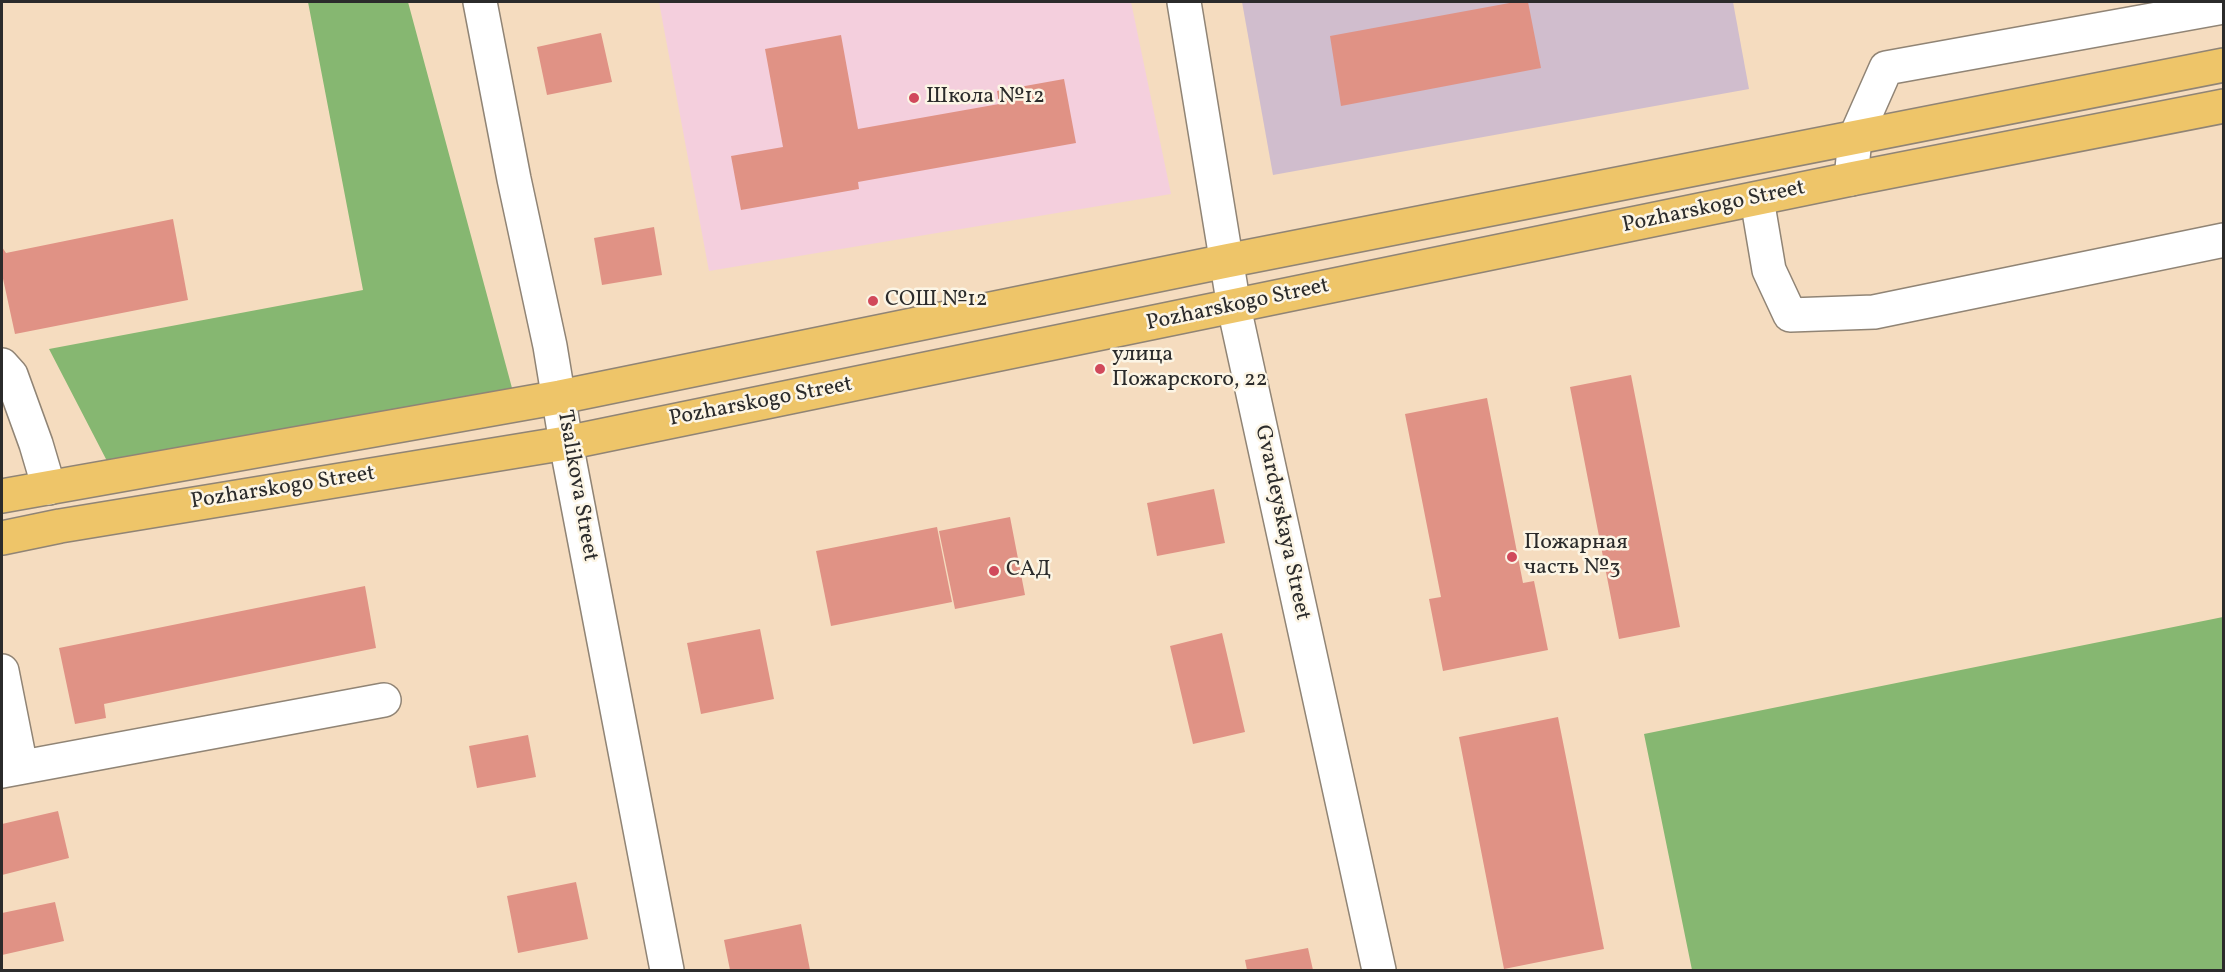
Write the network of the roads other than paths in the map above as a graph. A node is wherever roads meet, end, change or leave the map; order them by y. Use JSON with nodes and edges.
{"nodes":[{"id":1,"x":480,"y":2,"type":"edge"},
{"id":2,"x":1184,"y":2,"type":"edge"},
{"id":3,"x":2223,"y":7,"type":"edge"},
{"id":4,"x":2223,"y":65,"type":"edge"},
{"id":5,"x":2223,"y":106,"type":"edge"},
{"id":6,"x":1855,"y":138,"type":"junction"},
{"id":7,"x":1851,"y":179,"type":"junction"},
{"id":8,"x":1757,"y":199,"type":"junction"},
{"id":9,"x":2223,"y":240,"type":"edge"},
{"id":10,"x":1226,"y":261,"type":"junction"},
{"id":11,"x":1234,"y":307,"type":"junction"},
{"id":12,"x":2,"y":365,"type":"edge"},
{"id":13,"x":560,"y":397,"type":"junction"},
{"id":14,"x":566,"y":443,"type":"junction"},
{"id":15,"x":49,"y":488,"type":"junction"},
{"id":16,"x":2,"y":496,"type":"edge"},
{"id":17,"x":2,"y":538,"type":"edge"},
{"id":18,"x":2,"y":671,"type":"edge"},
{"id":19,"x":384,"y":700,"type":"dead end"},
{"id":20,"x":11,"y":769,"type":"edge"},
{"id":21,"x":667,"y":970,"type":"edge"},
{"id":22,"x":1379,"y":970,"type":"edge"}],
"edges":[{"from":1,"to":13,"type":"street","name":"Tsalikova Street"},
{"from":2,"to":10,"type":"street","name":"Gvardeyskaya Street"},
{"from":3,"to":6,"type":"street"},
{"from":4,"to":6,"type":"main road","name":"Pozharskogo Street"},
{"from":5,"to":7,"type":"main road","name":"Pozharskogo Street"},
{"from":6,"to":7,"type":"street"},
{"from":6,"to":10,"type":"main road","name":"Pozharskogo Street"},
{"from":7,"to":8,"type":"main road","name":"Pozharskogo Street"},
{"from":8,"to":9,"type":"street"},
{"from":8,"to":11,"type":"main road","name":"Pozharskogo Street"},
{"from":10,"to":11,"type":"street","name":"Gvardeyskaya Street"},
{"from":10,"to":13,"type":"main road","name":"Pozharskogo Street"},
{"from":11,"to":14,"type":"main road","name":"Pozharskogo Street"},
{"from":11,"to":22,"type":"street","name":"Gvardeyskaya Street"},
{"from":12,"to":15,"type":"street"},
{"from":13,"to":14,"type":"street","name":"Tsalikova Street"},
{"from":13,"to":15,"type":"main road","name":"Pozharskogo Street"},
{"from":14,"to":17,"type":"main road","name":"Pozharskogo Street"},
{"from":14,"to":21,"type":"street","name":"Tsalikova Street"},
{"from":15,"to":16,"type":"main road","name":"Pozharskogo Street"},
{"from":18,"to":20,"type":"street"},
{"from":19,"to":20,"type":"street"}]}
